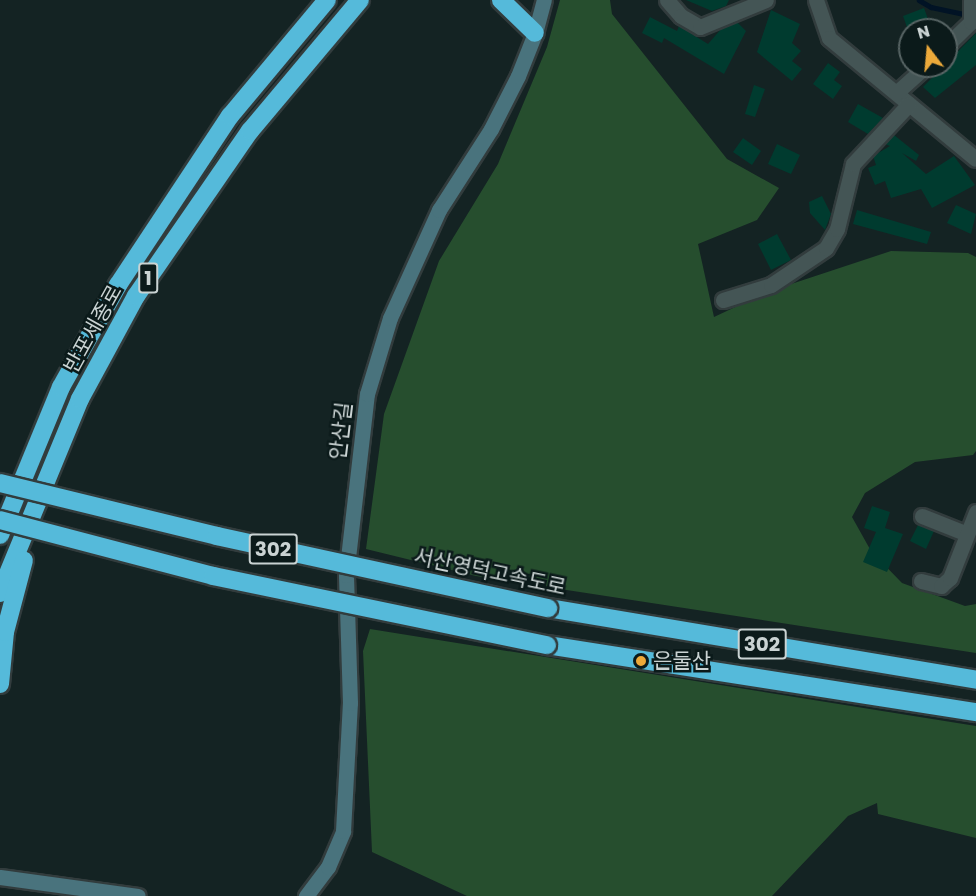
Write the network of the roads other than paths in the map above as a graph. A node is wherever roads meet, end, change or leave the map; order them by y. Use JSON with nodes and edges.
{"nodes":[{"id":1,"x":327,"y":0,"type":"edge"},
{"id":2,"x":360,"y":0,"type":"edge"},
{"id":3,"x":501,"y":0,"type":"edge"},
{"id":4,"x":544,"y":0,"type":"edge"},
{"id":5,"x":667,"y":0,"type":"edge"},
{"id":6,"x":766,"y":0,"type":"edge"},
{"id":7,"x":816,"y":0,"type":"edge"},
{"id":8,"x":971,"y":0,"type":"edge"},
{"id":9,"x":536,"y":33,"type":"junction"},
{"id":10,"x":958,"y":34,"type":"edge"},
{"id":11,"x":913,"y":78,"type":"edge"},
{"id":12,"x":896,"y":93,"type":"junction"},
{"id":13,"x":909,"y":104,"type":"junction"},
{"id":14,"x":976,"y":159,"type":"edge"},
{"id":15,"x":723,"y":300,"type":"dead end"},
{"id":16,"x":8,"y":487,"type":"edge"},
{"id":17,"x":38,"y":503,"type":"junction"},
{"id":18,"x":976,"y":512,"type":"edge"},
{"id":19,"x":922,"y":516,"type":"dead end"},
{"id":20,"x":0,"y":519,"type":"edge"},
{"id":21,"x":965,"y":533,"type":"junction"},
{"id":22,"x":0,"y":535,"type":"edge"},
{"id":23,"x":921,"y":581,"type":"dead end"},
{"id":24,"x":0,"y":593,"type":"edge"},
{"id":25,"x":976,"y":680,"type":"edge"},
{"id":26,"x":0,"y":684,"type":"edge"},
{"id":27,"x":976,"y":712,"type":"edge"},
{"id":28,"x":0,"y":878,"type":"edge"},
{"id":29,"x":138,"y":896,"type":"edge"},
{"id":30,"x":306,"y":896,"type":"edge"}],
"edges":[{"from":1,"to":16,"type":"highway","name":"반포세종로","number":"1"},
{"from":2,"to":17,"type":"highway","name":"반포세종로","number":"1"},
{"from":3,"to":9,"type":"highway"},
{"from":4,"to":9,"type":"street","name":"안산길"},
{"from":5,"to":6,"type":"street"},
{"from":7,"to":12,"type":"street"},
{"from":8,"to":10,"type":"street"},
{"from":9,"to":30,"type":"street","name":"안산길"},
{"from":11,"to":12,"type":"street"},
{"from":12,"to":13,"type":"street"},
{"from":13,"to":14,"type":"street"},
{"from":13,"to":15,"type":"street"},
{"from":16,"to":20,"type":"highway"},
{"from":16,"to":22,"type":"highway","name":"반포세종로","number":"1"},
{"from":16,"to":25,"type":"highway","name":"서산영덕고속도로","number":"302","bridge":true},
{"from":17,"to":24,"type":"highway","name":"반포세종로","number":"1"},
{"from":17,"to":26,"type":"highway"},
{"from":18,"to":21,"type":"street"},
{"from":19,"to":21,"type":"street"},
{"from":20,"to":27,"type":"highway","number":"302","bridge":true},
{"from":21,"to":23,"type":"street"},
{"from":28,"to":29,"type":"street"}]}
